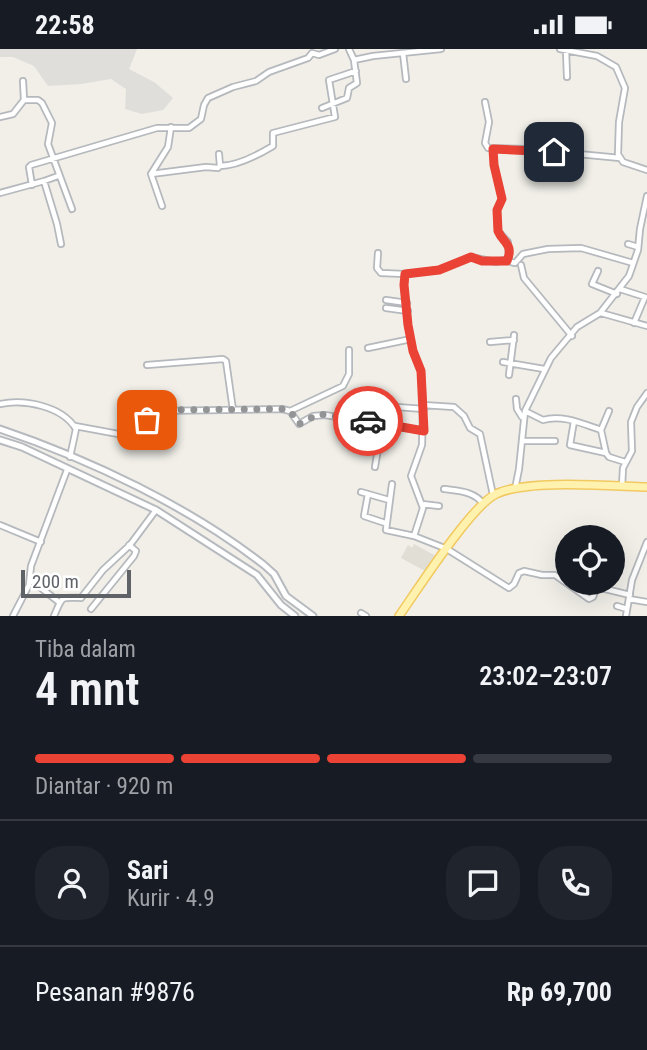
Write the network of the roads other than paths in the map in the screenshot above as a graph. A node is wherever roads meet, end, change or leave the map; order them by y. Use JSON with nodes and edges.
{"nodes":[{"id":1,"x":335,"y":49,"type":"edge"},
{"id":2,"x":349,"y":49,"type":"edge"},
{"id":3,"x":373,"y":49,"type":"edge"},
{"id":4,"x":441,"y":49,"type":"edge"},
{"id":5,"x":560,"y":49,"type":"edge"},
{"id":6,"x":566,"y":49,"type":"edge"},
{"id":7,"x":312,"y":51,"type":"edge"},
{"id":8,"x":403,"y":53,"type":"junction"},
{"id":9,"x":373,"y":56,"type":"junction"},
{"id":10,"x":354,"y":60,"type":"junction"},
{"id":11,"x":356,"y":71,"type":"junction"},
{"id":12,"x":567,"y":77,"type":"dead end"},
{"id":13,"x":406,"y":79,"type":"dead end"},
{"id":14,"x":23,"y":81,"type":"dead end"},
{"id":15,"x":24,"y":100,"type":"junction"},
{"id":16,"x":485,"y":102,"type":"dead end"},
{"id":17,"x":334,"y":104,"type":"junction"},
{"id":18,"x":322,"y":108,"type":"dead end"},
{"id":19,"x":0,"y":117,"type":"edge"},
{"id":20,"x":171,"y":127,"type":"junction"},
{"id":21,"x":493,"y":149,"type":"junction"},
{"id":22,"x":219,"y":153,"type":"dead end"},
{"id":23,"x":54,"y":158,"type":"junction"},
{"id":24,"x":620,"y":158,"type":"junction"},
{"id":25,"x":220,"y":166,"type":"junction"},
{"id":26,"x":647,"y":170,"type":"edge"},
{"id":27,"x":150,"y":174,"type":"junction"},
{"id":28,"x":58,"y":176,"type":"junction"},
{"id":29,"x":44,"y":181,"type":"junction"},
{"id":30,"x":32,"y":185,"type":"junction"},
{"id":31,"x":0,"y":193,"type":"edge"},
{"id":32,"x":647,"y":196,"type":"edge"},
{"id":33,"x":162,"y":206,"type":"dead end"},
{"id":34,"x":72,"y":209,"type":"dead end"},
{"id":35,"x":61,"y":244,"type":"dead end"},
{"id":36,"x":628,"y":244,"type":"dead end"},
{"id":37,"x":638,"y":247,"type":"junction"},
{"id":38,"x":378,"y":253,"type":"dead end"},
{"id":39,"x":507,"y":261,"type":"junction"},
{"id":40,"x":633,"y":263,"type":"junction"},
{"id":41,"x":521,"y":265,"type":"dead end"},
{"id":42,"x":598,"y":271,"type":"dead end"},
{"id":43,"x":405,"y":274,"type":"junction"},
{"id":44,"x":618,"y":291,"type":"junction"},
{"id":45,"x":386,"y":300,"type":"dead end"},
{"id":46,"x":407,"y":303,"type":"junction"},
{"id":47,"x":386,"y":309,"type":"dead end"},
{"id":48,"x":408,"y":311,"type":"junction"},
{"id":49,"x":600,"y":313,"type":"junction"},
{"id":50,"x":634,"y":323,"type":"junction"},
{"id":51,"x":647,"y":326,"type":"edge"},
{"id":52,"x":572,"y":336,"type":"junction"},
{"id":53,"x":411,"y":339,"type":"junction"},
{"id":54,"x":490,"y":342,"type":"dead end"},
{"id":55,"x":368,"y":348,"type":"dead end"},
{"id":56,"x":349,"y":351,"type":"dead end"},
{"id":57,"x":503,"y":362,"type":"dead end"},
{"id":58,"x":511,"y":363,"type":"junction"},
{"id":59,"x":147,"y":365,"type":"dead end"},
{"id":60,"x":544,"y":369,"type":"junction"},
{"id":61,"x":509,"y":375,"type":"dead end"},
{"id":62,"x":647,"y":393,"type":"edge"},
{"id":63,"x":516,"y":399,"type":"dead end"},
{"id":64,"x":0,"y":404,"type":"edge"},
{"id":65,"x":383,"y":406,"type":"dead end"},
{"id":66,"x":424,"y":407,"type":"junction"},
{"id":67,"x":233,"y":410,"type":"junction"},
{"id":68,"x":290,"y":411,"type":"junction"},
{"id":69,"x":609,"y":411,"type":"dead end"},
{"id":70,"x":524,"y":414,"type":"junction"},
{"id":71,"x":347,"y":418,"type":"junction"},
{"id":72,"x":574,"y":421,"type":"junction"},
{"id":73,"x":382,"y":424,"type":"junction"},
{"id":74,"x":75,"y":426,"type":"junction"},
{"id":75,"x":0,"y":429,"type":"edge"},
{"id":76,"x":601,"y":430,"type":"junction"},
{"id":77,"x":424,"y":431,"type":"junction"},
{"id":78,"x":0,"y":440,"type":"edge"},
{"id":79,"x":523,"y":441,"type":"junction"},
{"id":80,"x":555,"y":441,"type":"dead end"},
{"id":81,"x":378,"y":449,"type":"junction"},
{"id":82,"x":606,"y":453,"type":"junction"},
{"id":83,"x":70,"y":457,"type":"junction"},
{"id":84,"x":625,"y":462,"type":"junction"},
{"id":85,"x":375,"y":467,"type":"dead end"},
{"id":86,"x":67,"y":470,"type":"junction"},
{"id":87,"x":392,"y":484,"type":"dead end"},
{"id":88,"x":622,"y":487,"type":"junction"},
{"id":89,"x":647,"y":487,"type":"edge"},
{"id":90,"x":444,"y":489,"type":"dead end"},
{"id":91,"x":515,"y":489,"type":"junction"},
{"id":92,"x":361,"y":492,"type":"dead end"},
{"id":93,"x":368,"y":495,"type":"junction"},
{"id":94,"x":493,"y":495,"type":"junction"},
{"id":95,"x":389,"y":500,"type":"junction"},
{"id":96,"x":422,"y":504,"type":"junction"},
{"id":97,"x":483,"y":504,"type":"junction"},
{"id":98,"x":439,"y":506,"type":"dead end"},
{"id":99,"x":156,"y":510,"type":"junction"},
{"id":100,"x":195,"y":520,"type":"junction"},
{"id":101,"x":386,"y":523,"type":"junction"},
{"id":102,"x":0,"y":525,"type":"edge"},
{"id":103,"x":204,"y":525,"type":"junction"},
{"id":104,"x":188,"y":531,"type":"junction"},
{"id":105,"x":414,"y":536,"type":"junction"},
{"id":106,"x":198,"y":537,"type":"junction"},
{"id":107,"x":41,"y":542,"type":"junction"},
{"id":108,"x":647,"y":542,"type":"edge"},
{"id":109,"x":129,"y":545,"type":"junction"},
{"id":110,"x":447,"y":548,"type":"junction"},
{"id":111,"x":31,"y":580,"type":"junction"},
{"id":112,"x":629,"y":597,"type":"junction"},
{"id":113,"x":647,"y":602,"type":"edge"},
{"id":114,"x":60,"y":603,"type":"junction"},
{"id":115,"x":617,"y":606,"type":"dead end"},
{"id":116,"x":91,"y":609,"type":"dead end"},
{"id":117,"x":627,"y":609,"type":"junction"},
{"id":118,"x":13,"y":616,"type":"edge"},
{"id":119,"x":54,"y":616,"type":"edge"},
{"id":120,"x":295,"y":616,"type":"edge"},
{"id":121,"x":313,"y":616,"type":"edge"},
{"id":122,"x":399,"y":616,"type":"edge"},
{"id":123,"x":626,"y":616,"type":"edge"}],
"edges":[{"from":1,"to":7,"type":"street"},
{"from":2,"to":10,"type":"street"},
{"from":3,"to":9,"type":"street"},
{"from":4,"to":8,"type":"street"},
{"from":5,"to":6,"type":"street"},
{"from":6,"to":12,"type":"street"},
{"from":6,"to":24,"type":"street"},
{"from":7,"to":20,"type":"street"},
{"from":8,"to":9,"type":"street"},
{"from":8,"to":13,"type":"street"},
{"from":9,"to":10,"type":"street"},
{"from":10,"to":11,"type":"street"},
{"from":11,"to":17,"type":"street"},
{"from":11,"to":17,"type":"street"},
{"from":14,"to":15,"type":"street"},
{"from":15,"to":19,"type":"street"},
{"from":15,"to":23,"type":"street"},
{"from":16,"to":21,"type":"street"},
{"from":17,"to":18,"type":"street"},
{"from":17,"to":25,"type":"street"},
{"from":20,"to":23,"type":"street"},
{"from":20,"to":27,"type":"street"},
{"from":21,"to":24,"type":"street"},
{"from":21,"to":39,"type":"street"},
{"from":22,"to":25,"type":"street"},
{"from":23,"to":28,"type":"street"},
{"from":23,"to":30,"type":"street"},
{"from":24,"to":26,"type":"street"},
{"from":25,"to":27,"type":"street"},
{"from":27,"to":33,"type":"street"},
{"from":28,"to":29,"type":"street"},
{"from":28,"to":34,"type":"street"},
{"from":29,"to":30,"type":"street"},
{"from":29,"to":35,"type":"street"},
{"from":30,"to":31,"type":"street"},
{"from":32,"to":37,"type":"street"},
{"from":36,"to":37,"type":"street"},
{"from":37,"to":40,"type":"street"},
{"from":38,"to":43,"type":"street"},
{"from":39,"to":40,"type":"street"},
{"from":39,"to":43,"type":"street"},
{"from":40,"to":44,"type":"street"},
{"from":41,"to":52,"type":"street"},
{"from":42,"to":44,"type":"street"},
{"from":43,"to":46,"type":"street"},
{"from":44,"to":49,"type":"street"},
{"from":44,"to":50,"type":"street"},
{"from":45,"to":46,"type":"street"},
{"from":46,"to":48,"type":"street"},
{"from":47,"to":48,"type":"street"},
{"from":48,"to":53,"type":"street"},
{"from":49,"to":50,"type":"street"},
{"from":49,"to":52,"type":"street"},
{"from":50,"to":51,"type":"street"},
{"from":52,"to":60,"type":"street"},
{"from":53,"to":55,"type":"street"},
{"from":53,"to":66,"type":"street"},
{"from":54,"to":58,"type":"street"},
{"from":56,"to":68,"type":"street"},
{"from":57,"to":58,"type":"street"},
{"from":58,"to":60,"type":"street"},
{"from":58,"to":61,"type":"street"},
{"from":59,"to":67,"type":"street"},
{"from":60,"to":70,"type":"street"},
{"from":62,"to":84,"type":"street"},
{"from":63,"to":70,"type":"street"},
{"from":64,"to":74,"type":"street"},
{"from":65,"to":66,"type":"street"},
{"from":66,"to":77,"type":"street"},
{"from":66,"to":94,"type":"street"},
{"from":67,"to":68,"type":"street"},
{"from":67,"to":74,"type":"street"},
{"from":68,"to":71,"type":"street"},
{"from":69,"to":76,"type":"street"},
{"from":70,"to":72,"type":"street"},
{"from":70,"to":79,"type":"street"},
{"from":71,"to":73,"type":"street"},
{"from":71,"to":81,"type":"street"},
{"from":72,"to":76,"type":"street"},
{"from":72,"to":82,"type":"street"},
{"from":73,"to":77,"type":"street"},
{"from":73,"to":81,"type":"street"},
{"from":74,"to":83,"type":"street"},
{"from":75,"to":83,"type":"main road"},
{"from":76,"to":82,"type":"street"},
{"from":77,"to":96,"type":"street"},
{"from":78,"to":86,"type":"main road"},
{"from":79,"to":80,"type":"street"},
{"from":79,"to":91,"type":"street"},
{"from":81,"to":85,"type":"street"},
{"from":82,"to":84,"type":"street"},
{"from":83,"to":100,"type":"main road"},
{"from":84,"to":88,"type":"street"},
{"from":86,"to":99,"type":"main road"},
{"from":86,"to":107,"type":"street"},
{"from":87,"to":95,"type":"street"},
{"from":88,"to":89,"type":"main road"},
{"from":88,"to":91,"type":"main road"},
{"from":90,"to":97,"type":"street"},
{"from":91,"to":94,"type":"main road"},
{"from":92,"to":93,"type":"street"},
{"from":93,"to":95,"type":"street"},
{"from":93,"to":101,"type":"street"},
{"from":94,"to":97,"type":"main road"},
{"from":95,"to":101,"type":"street"},
{"from":96,"to":98,"type":"street"},
{"from":96,"to":105,"type":"street"},
{"from":97,"to":110,"type":"main road"},
{"from":99,"to":104,"type":"main road"},
{"from":99,"to":109,"type":"street"},
{"from":100,"to":103,"type":"main road"},
{"from":100,"to":104,"type":"main road"},
{"from":101,"to":105,"type":"street"},
{"from":102,"to":107,"type":"street"},
{"from":103,"to":106,"type":"main road"},
{"from":103,"to":121,"type":"main road"},
{"from":104,"to":106,"type":"main road"},
{"from":105,"to":110,"type":"street"},
{"from":106,"to":120,"type":"main road"},
{"from":107,"to":111,"type":"street"},
{"from":108,"to":112,"type":"street"},
{"from":109,"to":114,"type":"street"},
{"from":109,"to":116,"type":"street"},
{"from":110,"to":112,"type":"street"},
{"from":110,"to":122,"type":"main road"},
{"from":111,"to":114,"type":"street"},
{"from":111,"to":118,"type":"street"},
{"from":112,"to":113,"type":"street"},
{"from":112,"to":117,"type":"street"},
{"from":114,"to":119,"type":"street"},
{"from":115,"to":117,"type":"street"},
{"from":117,"to":123,"type":"street"}]}
